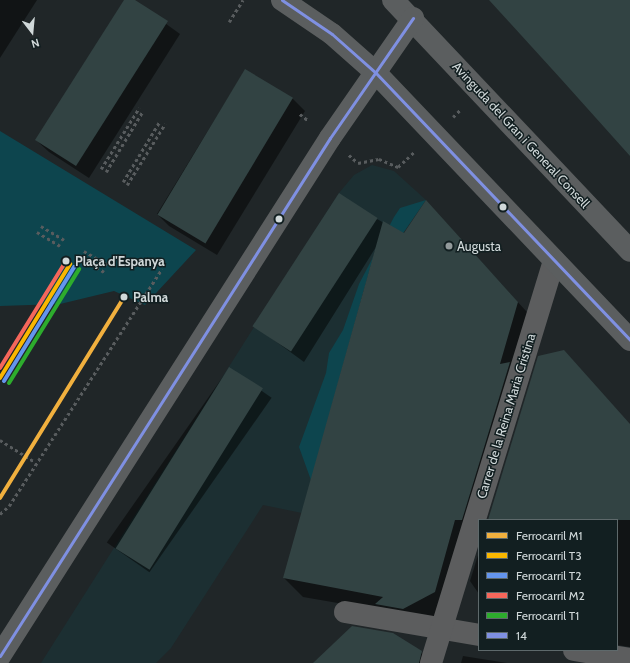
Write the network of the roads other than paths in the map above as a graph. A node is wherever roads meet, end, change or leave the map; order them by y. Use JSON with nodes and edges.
{"nodes":[{"id":1,"x":282,"y":0,"type":"edge"},
{"id":2,"x":393,"y":0,"type":"edge"},
{"id":3,"x":413,"y":18,"type":"junction"},
{"id":4,"x":375,"y":72,"type":"junction"},
{"id":5,"x":630,"y":252,"type":"edge"},
{"id":6,"x":554,"y":260,"type":"junction"},
{"id":7,"x":630,"y":340,"type":"edge"},
{"id":8,"x":345,"y":612,"type":"dead end"},
{"id":9,"x":441,"y":628,"type":"junction"},
{"id":10,"x":478,"y":635,"type":"edge"},
{"id":11,"x":580,"y":651,"type":"edge"},
{"id":12,"x":0,"y":656,"type":"edge"},
{"id":13,"x":630,"y":659,"type":"edge"},
{"id":14,"x":431,"y":663,"type":"edge"}],
"edges":[{"from":1,"to":4,"type":"main road"},
{"from":2,"to":3,"type":"main road"},
{"from":3,"to":4,"type":"main road"},
{"from":3,"to":5,"type":"main road","name":"Avinguda del Gran i General Consell"},
{"from":4,"to":6,"type":"main road"},
{"from":4,"to":12,"type":"main road"},
{"from":6,"to":7,"type":"main road"},
{"from":6,"to":9,"type":"street","name":"Carrer de la Reina Maria Cristina"},
{"from":8,"to":9,"type":"street"},
{"from":9,"to":10,"type":"street"},
{"from":9,"to":14,"type":"street","name":"Carrer de la Reina Maria Cristina"},
{"from":11,"to":13,"type":"street"}]}
